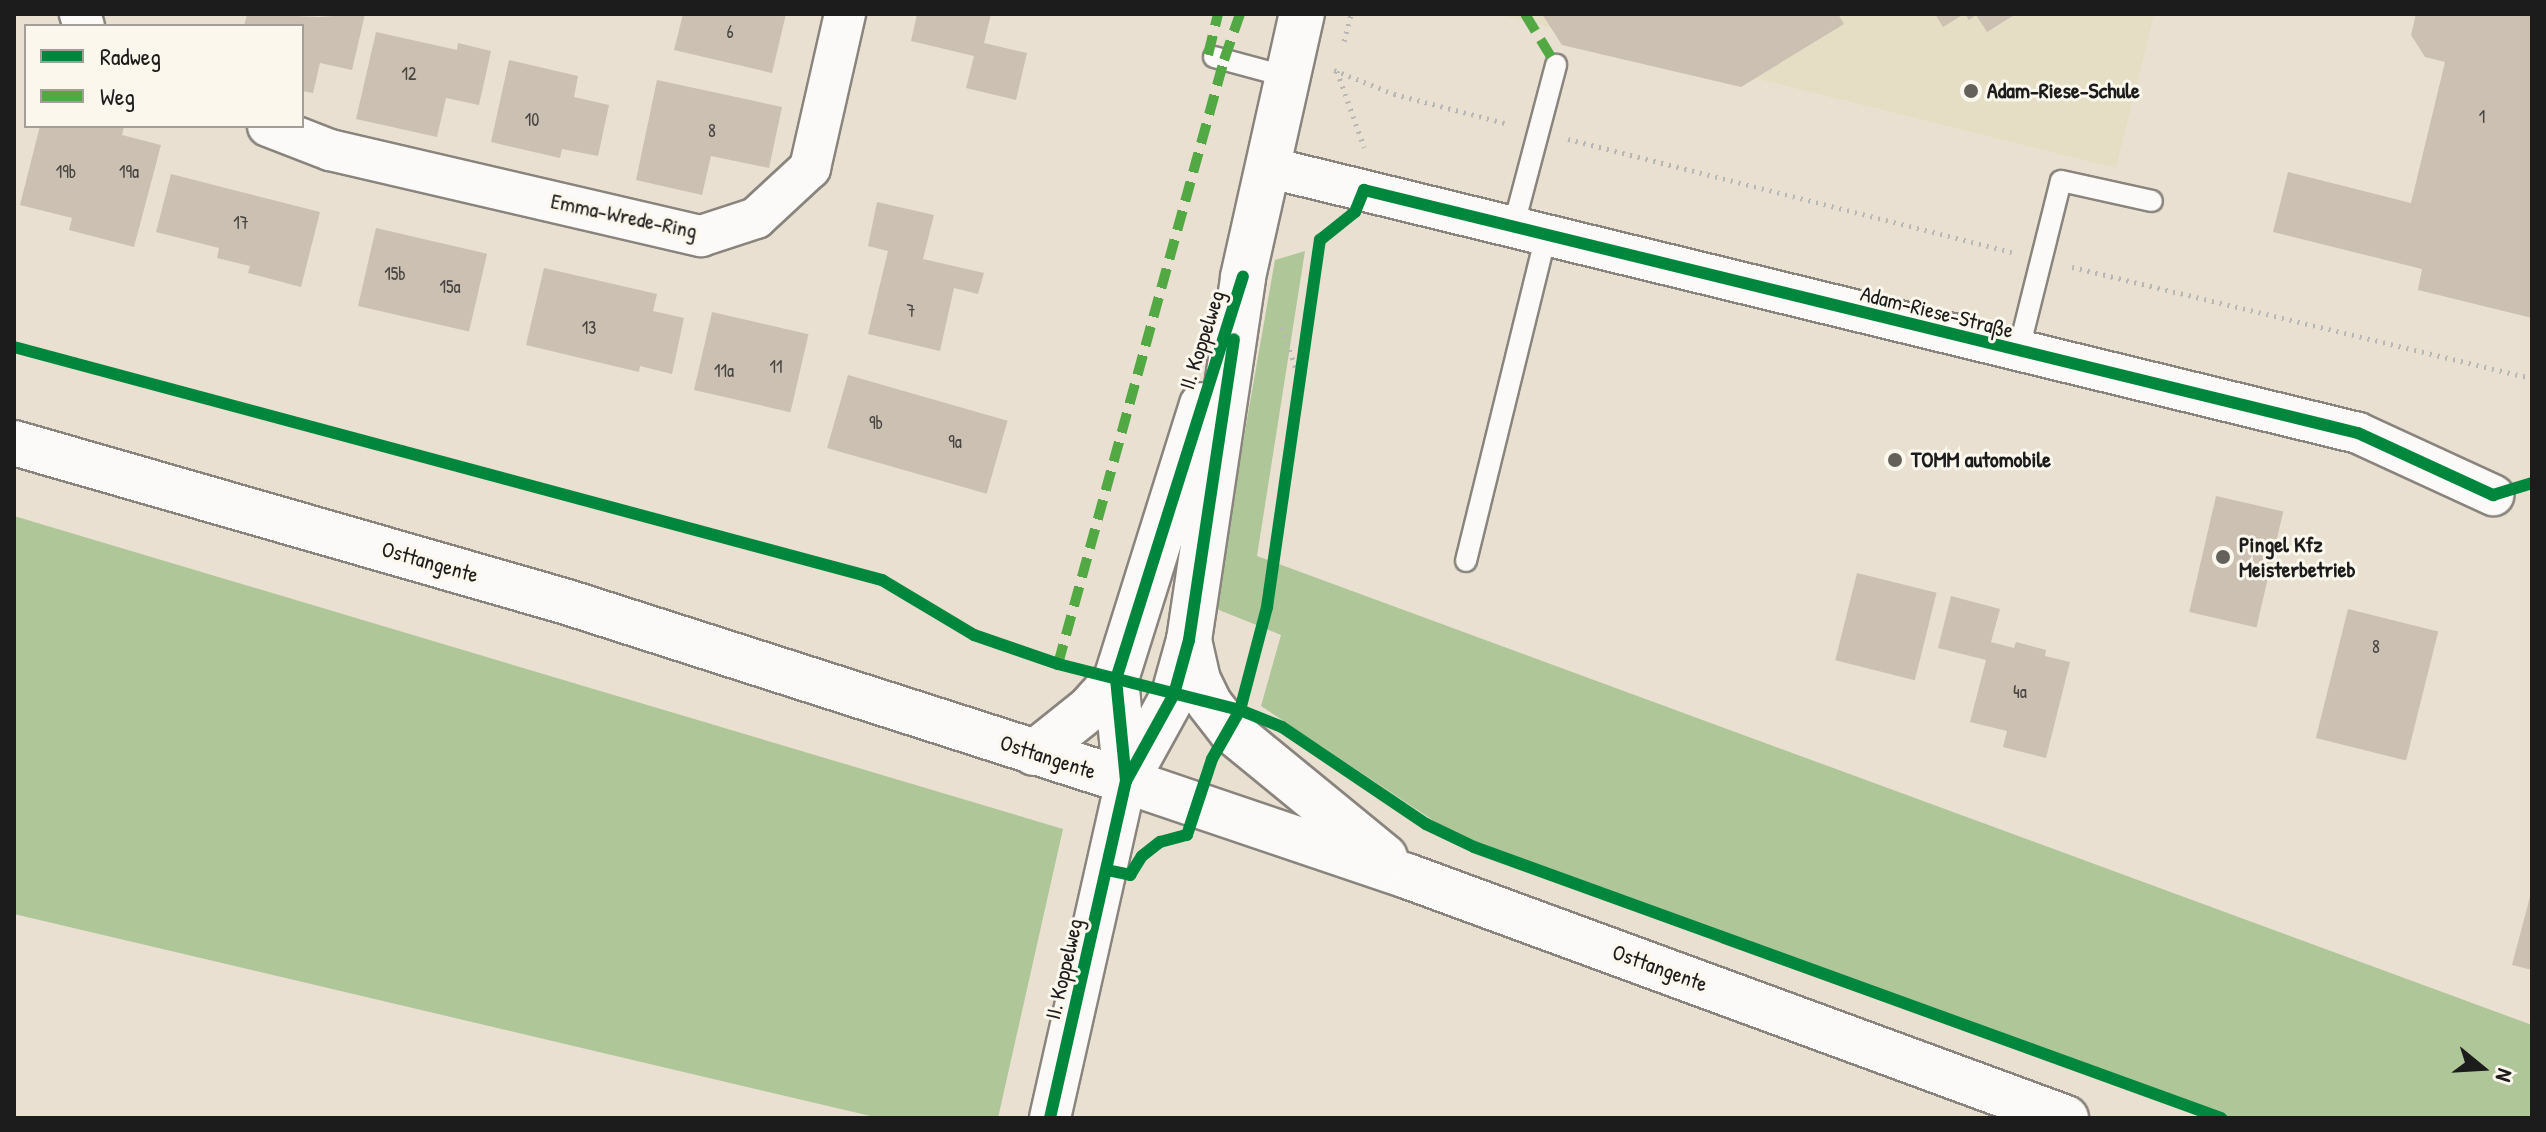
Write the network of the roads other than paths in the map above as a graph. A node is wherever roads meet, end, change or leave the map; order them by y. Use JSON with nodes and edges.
{"nodes":[{"id":1,"x":845,"y":14,"type":"edge"},
{"id":2,"x":1295,"y":47,"type":"edge"},
{"id":3,"x":1214,"y":57,"type":"dead end"},
{"id":4,"x":1556,"y":65,"type":"dead end"},
{"id":5,"x":273,"y":128,"type":"edge"},
{"id":6,"x":1267,"y":167,"type":"junction"},
{"id":7,"x":2152,"y":201,"type":"dead end"},
{"id":8,"x":1530,"y":232,"type":"junction"},
{"id":9,"x":1243,"y":277,"type":"junction"},
{"id":10,"x":2018,"y":353,"type":"junction"},
{"id":11,"x":14,"y":443,"type":"edge"},
{"id":12,"x":2493,"y":495,"type":"dead end"},
{"id":13,"x":1466,"y":561,"type":"dead end"},
{"id":14,"x":1189,"y":640,"type":"junction"},
{"id":15,"x":1116,"y":679,"type":"junction"},
{"id":16,"x":1034,"y":753,"type":"junction"},
{"id":17,"x":1126,"y":781,"type":"junction"},
{"id":18,"x":1407,"y":876,"type":"junction"},
{"id":19,"x":1050,"y":1118,"type":"edge"},
{"id":20,"x":2066,"y":1118,"type":"edge"}],
"edges":[{"from":1,"to":5,"type":"street","name":"Emma-Wrede-Ring"},
{"from":2,"to":3,"type":"lane"},
{"from":2,"to":6,"type":"main road","name":"II. Koppelweg"},
{"from":4,"to":8,"type":"lane"},
{"from":6,"to":8,"type":"street","name":"Adam-Riese-Straße"},
{"from":6,"to":9,"type":"main road","name":"II. Koppelweg"},
{"from":7,"to":10,"type":"lane"},
{"from":8,"to":10,"type":"street","name":"Adam-Riese-Straße"},
{"from":8,"to":13,"type":"lane"},
{"from":9,"to":14,"type":"main road","name":"II. Koppelweg"},
{"from":9,"to":15,"type":"main road","name":"II. Koppelweg"},
{"from":10,"to":12,"type":"street","name":"Adam-Riese-Straße"},
{"from":11,"to":16,"type":"main road","name":"Osttangente"},
{"from":14,"to":17,"type":"main road","name":"II. Koppelweg"},
{"from":14,"to":18,"type":"main road"},
{"from":15,"to":16,"type":"main road","name":"II. Koppelweg"},
{"from":15,"to":17,"type":"main road","name":"II. Koppelweg"},
{"from":16,"to":17,"type":"main road","name":"Osttangente"},
{"from":17,"to":18,"type":"main road","name":"Osttangente"},
{"from":17,"to":19,"type":"street","name":"II. Koppelweg"},
{"from":18,"to":20,"type":"main road","name":"Osttangente"}]}
